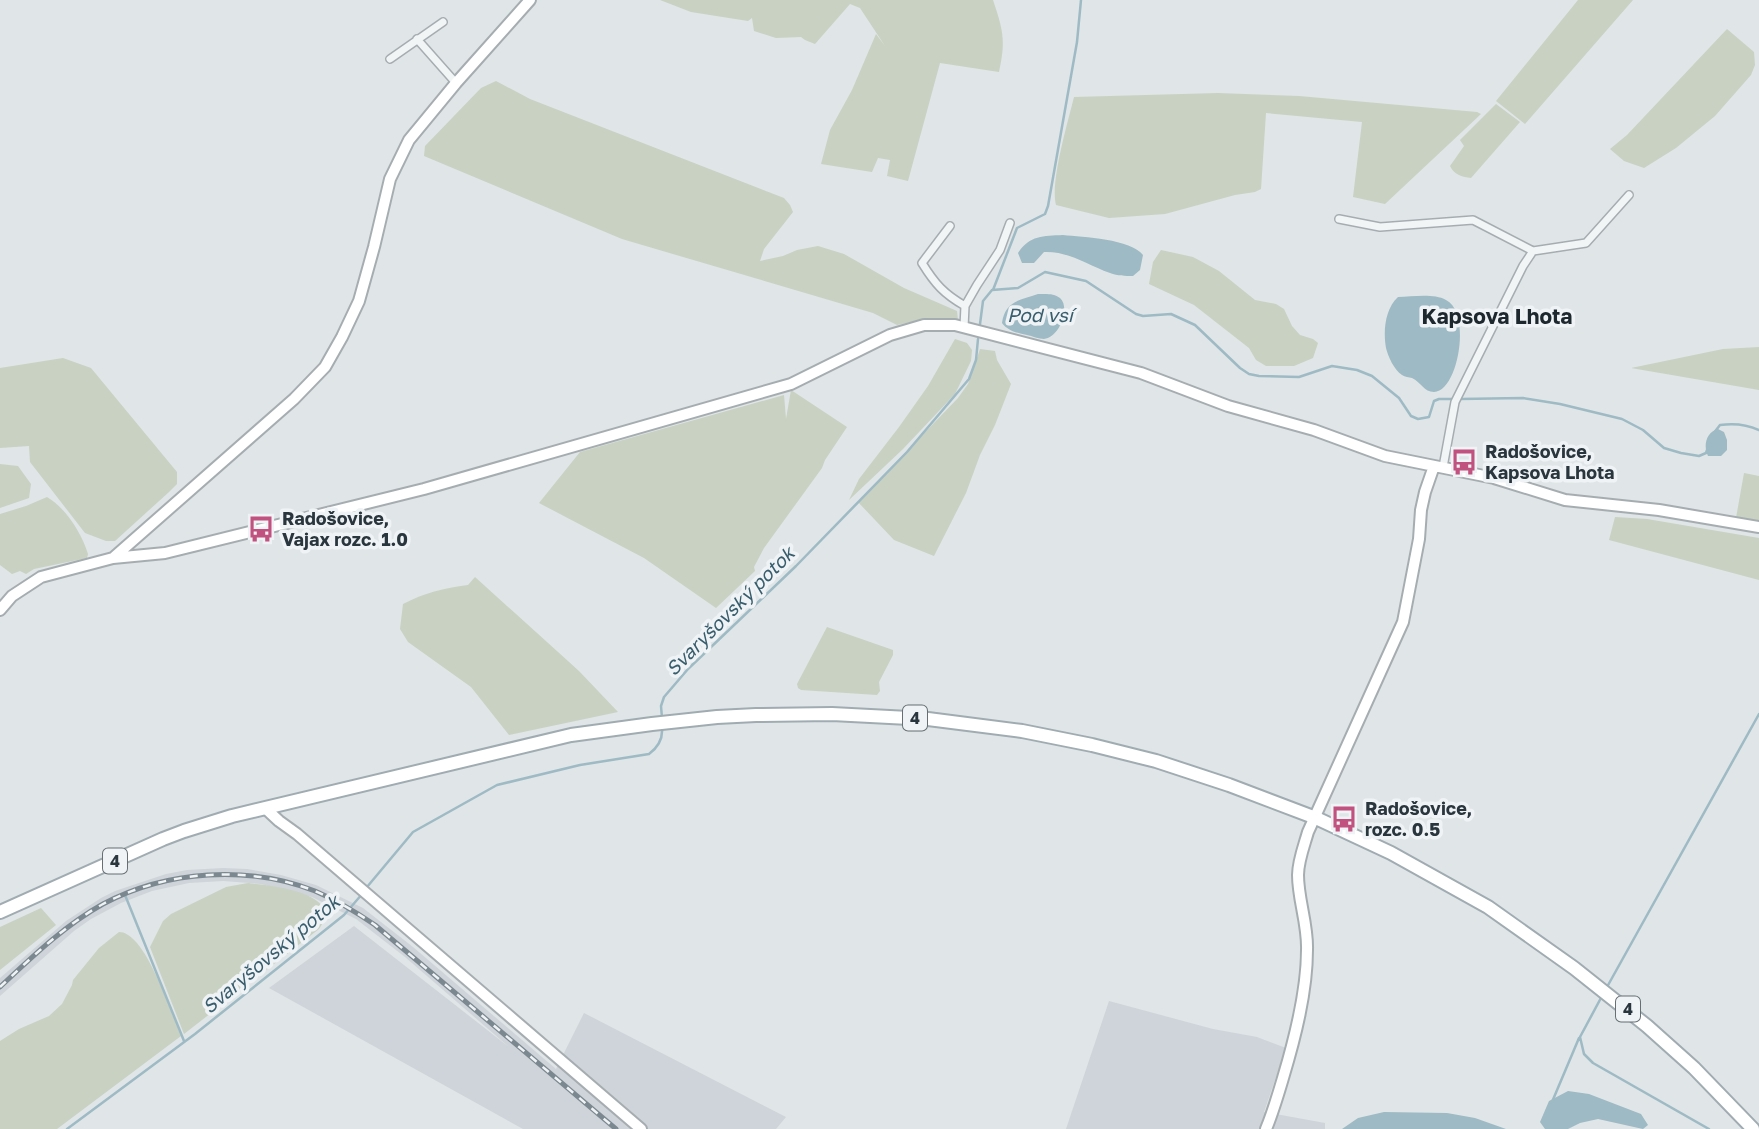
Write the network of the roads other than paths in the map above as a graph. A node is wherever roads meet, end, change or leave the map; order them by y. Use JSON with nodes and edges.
{"nodes":[{"id":1,"x":530,"y":0,"type":"edge"},
{"id":2,"x":443,"y":22,"type":"dead end"},
{"id":3,"x":417,"y":39,"type":"junction"},
{"id":4,"x":390,"y":59,"type":"dead end"},
{"id":5,"x":456,"y":83,"type":"junction"},
{"id":6,"x":1629,"y":195,"type":"dead end"},
{"id":7,"x":1339,"y":219,"type":"dead end"},
{"id":8,"x":1010,"y":223,"type":"dead end"},
{"id":9,"x":950,"y":226,"type":"dead end"},
{"id":10,"x":1533,"y":251,"type":"junction"},
{"id":11,"x":965,"y":306,"type":"junction"},
{"id":12,"x":964,"y":327,"type":"junction"},
{"id":13,"x":1438,"y":466,"type":"junction"},
{"id":14,"x":1759,"y":527,"type":"edge"},
{"id":15,"x":113,"y":558,"type":"junction"},
{"id":16,"x":0,"y":610,"type":"edge"},
{"id":17,"x":265,"y":808,"type":"junction"},
{"id":18,"x":1316,"y":818,"type":"junction"},
{"id":19,"x":0,"y":912,"type":"edge"},
{"id":20,"x":641,"y":1129,"type":"edge"},
{"id":21,"x":1266,"y":1129,"type":"edge"},
{"id":22,"x":1753,"y":1129,"type":"edge"}],
"edges":[{"from":1,"to":5,"type":"street"},
{"from":2,"to":3,"type":"street"},
{"from":3,"to":4,"type":"street"},
{"from":3,"to":5,"type":"street"},
{"from":5,"to":15,"type":"street"},
{"from":6,"to":10,"type":"street"},
{"from":7,"to":10,"type":"street"},
{"from":8,"to":11,"type":"street"},
{"from":9,"to":11,"type":"street"},
{"from":10,"to":13,"type":"street"},
{"from":11,"to":12,"type":"street"},
{"from":12,"to":13,"type":"street"},
{"from":12,"to":15,"type":"street"},
{"from":13,"to":14,"type":"street"},
{"from":13,"to":18,"type":"street"},
{"from":15,"to":16,"type":"street"},
{"from":17,"to":18,"type":"main road","number":"4"},
{"from":17,"to":19,"type":"main road","number":"4"},
{"from":17,"to":20,"type":"street"},
{"from":18,"to":21,"type":"street"},
{"from":18,"to":22,"type":"main road","number":"4"}]}
